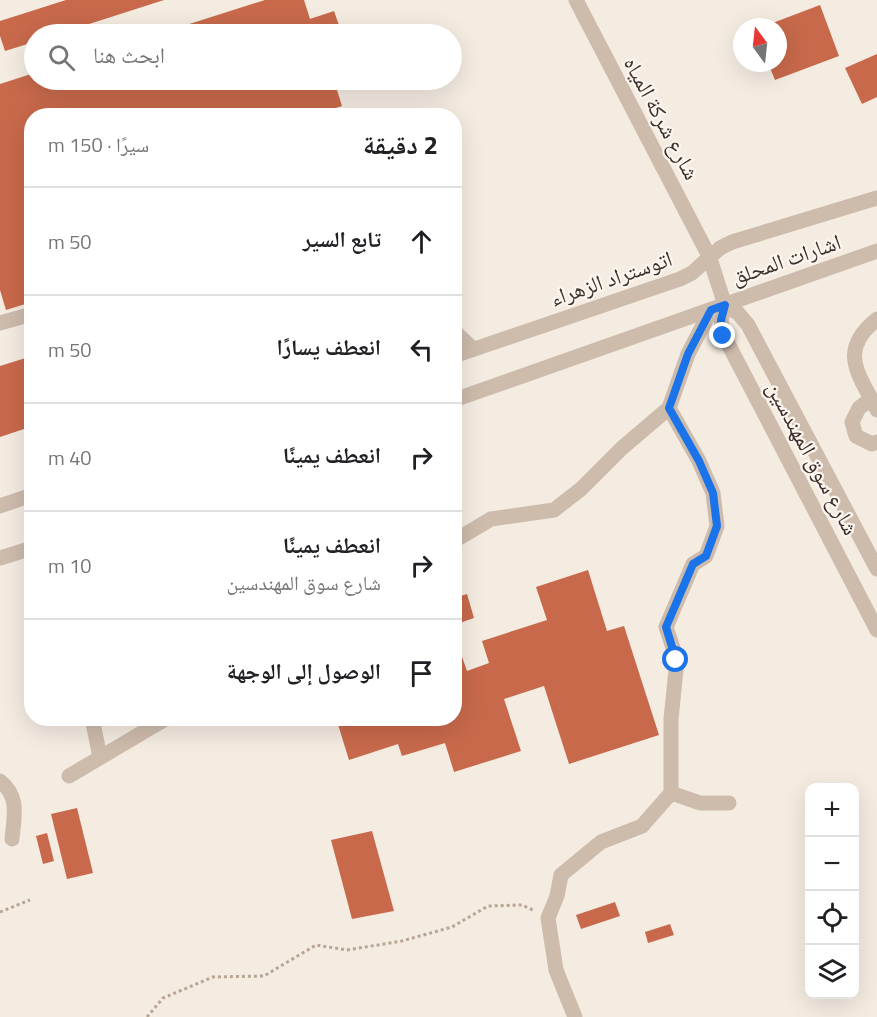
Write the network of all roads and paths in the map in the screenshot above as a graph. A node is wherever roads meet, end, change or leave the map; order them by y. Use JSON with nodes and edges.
{"nodes":[{"id":1,"x":576,"y":0,"type":"edge"},
{"id":2,"x":877,"y":198,"type":"edge"},
{"id":3,"x":877,"y":251,"type":"edge"},
{"id":4,"x":709,"y":256,"type":"junction"},
{"id":5,"x":718,"y":308,"type":"junction"},
{"id":6,"x":24,"y":316,"type":"edge"},
{"id":7,"x":877,"y":319,"type":"edge"},
{"id":8,"x":0,"y":323,"type":"edge"},
{"id":9,"x":462,"y":339,"type":"edge"},
{"id":10,"x":473,"y":350,"type":"junction"},
{"id":11,"x":462,"y":353,"type":"edge"},
{"id":12,"x":462,"y":397,"type":"edge"},
{"id":13,"x":874,"y":404,"type":"edge"},
{"id":14,"x":669,"y":408,"type":"junction"},
{"id":15,"x":877,"y":442,"type":"edge"},
{"id":16,"x":812,"y":444,"type":"junction"},
{"id":17,"x":787,"y":456,"type":"junction"},
{"id":18,"x":24,"y":498,"type":"edge"},
{"id":19,"x":0,"y":506,"type":"edge"},
{"id":20,"x":462,"y":536,"type":"edge"},
{"id":21,"x":24,"y":550,"type":"edge"},
{"id":22,"x":0,"y":558,"type":"edge"},
{"id":23,"x":877,"y":569,"type":"edge"},
{"id":24,"x":877,"y":630,"type":"edge"},
{"id":25,"x":94,"y":726,"type":"edge"},
{"id":26,"x":153,"y":726,"type":"edge"},
{"id":27,"x":100,"y":757,"type":"junction"},
{"id":28,"x":69,"y":776,"type":"dead end"},
{"id":29,"x":0,"y":781,"type":"edge"},
{"id":30,"x":670,"y":793,"type":"junction"},
{"id":31,"x":729,"y":803,"type":"dead end"},
{"id":32,"x":12,"y":839,"type":"dead end"},
{"id":33,"x":30,"y":900,"type":"dead end"},
{"id":34,"x":0,"y":912,"type":"edge"},
{"id":35,"x":548,"y":918,"type":"junction"},
{"id":36,"x":147,"y":1017,"type":"edge"},
{"id":37,"x":575,"y":1017,"type":"edge"}],
"edges":[{"from":1,"to":4,"type":"street","name":"شارع شركة المياه"},
{"from":2,"to":4,"type":"street","name":"اتوستراد الزهراء"},
{"from":3,"to":5,"type":"street","name":"اشارات المحلق"},
{"from":4,"to":5,"type":"street","name":"اشارات المحلق"},
{"from":4,"to":10,"type":"street","name":"اتوستراد الزهراء"},
{"from":5,"to":12,"type":"street"},
{"from":5,"to":14,"type":"street"},
{"from":5,"to":16,"type":"street"},
{"from":5,"to":17,"type":"street","name":"شارع سوق المهندسين"},
{"from":6,"to":8,"type":"street"},
{"from":7,"to":13,"type":"street"},
{"from":9,"to":10,"type":"street"},
{"from":10,"to":11,"type":"street","name":"اتوستراد الزهراء"},
{"from":13,"to":15,"type":"street"},
{"from":14,"to":20,"type":"street"},
{"from":14,"to":30,"type":"street"},
{"from":16,"to":17,"type":"street"},
{"from":16,"to":23,"type":"street"},
{"from":17,"to":24,"type":"street","name":"شارع سوق المهندسين"},
{"from":18,"to":19,"type":"street"},
{"from":21,"to":22,"type":"street"},
{"from":25,"to":27,"type":"street"},
{"from":26,"to":27,"type":"street"},
{"from":27,"to":28,"type":"street"},
{"from":29,"to":32,"type":"street"},
{"from":30,"to":31,"type":"street"},
{"from":30,"to":35,"type":"street"},
{"from":33,"to":34,"type":"path"},
{"from":35,"to":36,"type":"path"},
{"from":35,"to":37,"type":"street"}]}
